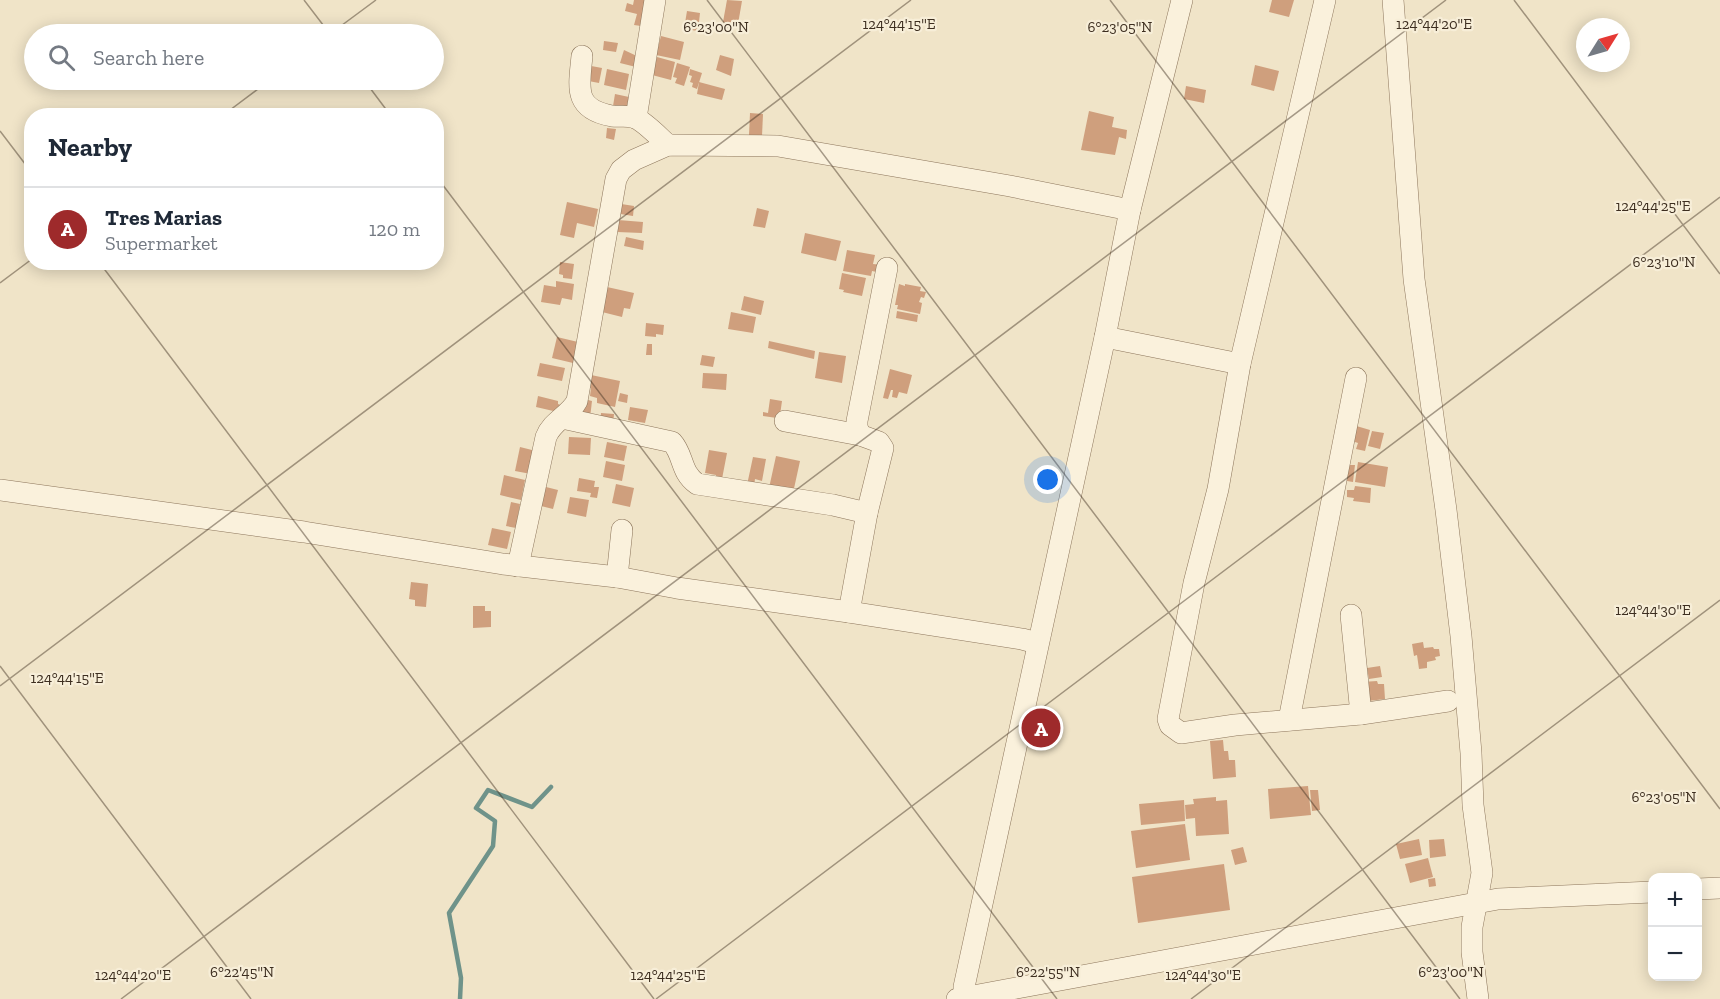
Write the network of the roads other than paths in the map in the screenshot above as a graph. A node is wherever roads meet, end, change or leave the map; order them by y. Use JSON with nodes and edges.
{"nodes":[{"id":1,"x":655,"y":0,"type":"edge"},
{"id":2,"x":1182,"y":0,"type":"edge"},
{"id":3,"x":1325,"y":0,"type":"edge"},
{"id":4,"x":1393,"y":0,"type":"edge"},
{"id":5,"x":582,"y":56,"type":"dead end"},
{"id":6,"x":636,"y":118,"type":"junction"},
{"id":7,"x":668,"y":145,"type":"junction"},
{"id":8,"x":1130,"y":210,"type":"junction"},
{"id":9,"x":887,"y":268,"type":"dead end"},
{"id":10,"x":1105,"y":338,"type":"junction"},
{"id":11,"x":1240,"y":364,"type":"junction"},
{"id":12,"x":1356,"y":378,"type":"dead end"},
{"id":13,"x":562,"y":418,"type":"junction"},
{"id":14,"x":785,"y":421,"type":"dead end"},
{"id":15,"x":860,"y":435,"type":"junction"},
{"id":16,"x":0,"y":490,"type":"edge"},
{"id":17,"x":867,"y":513,"type":"junction"},
{"id":18,"x":622,"y":530,"type":"dead end"},
{"id":19,"x":518,"y":566,"type":"junction"},
{"id":20,"x":617,"y":577,"type":"junction"},
{"id":21,"x":849,"y":612,"type":"junction"},
{"id":22,"x":1351,"y":615,"type":"dead end"},
{"id":23,"x":1037,"y":643,"type":"junction"},
{"id":24,"x":1448,"y":701,"type":"dead end"},
{"id":25,"x":1361,"y":714,"type":"junction"},
{"id":26,"x":1289,"y":720,"type":"junction"},
{"id":27,"x":1720,"y":888,"type":"edge"},
{"id":28,"x":1702,"y":889,"type":"edge"},
{"id":29,"x":1648,"y":892,"type":"edge"},
{"id":30,"x":1476,"y":903,"type":"junction"},
{"id":31,"x":961,"y":996,"type":"edge"},
{"id":32,"x":1478,"y":999,"type":"edge"}],
"edges":[{"from":1,"to":6,"type":"street"},
{"from":2,"to":8,"type":"street"},
{"from":3,"to":11,"type":"street"},
{"from":4,"to":30,"type":"street"},
{"from":5,"to":6,"type":"street"},
{"from":6,"to":7,"type":"street"},
{"from":7,"to":8,"type":"street"},
{"from":7,"to":13,"type":"street"},
{"from":8,"to":10,"type":"street"},
{"from":9,"to":15,"type":"street"},
{"from":10,"to":11,"type":"street"},
{"from":10,"to":23,"type":"street"},
{"from":11,"to":26,"type":"street"},
{"from":12,"to":26,"type":"street"},
{"from":13,"to":17,"type":"street"},
{"from":13,"to":19,"type":"street"},
{"from":14,"to":15,"type":"street"},
{"from":15,"to":17,"type":"street"},
{"from":16,"to":19,"type":"street"},
{"from":17,"to":21,"type":"street"},
{"from":18,"to":20,"type":"street"},
{"from":19,"to":20,"type":"street"},
{"from":20,"to":21,"type":"street"},
{"from":21,"to":23,"type":"street"},
{"from":22,"to":25,"type":"street"},
{"from":23,"to":31,"type":"street"},
{"from":24,"to":25,"type":"street"},
{"from":25,"to":26,"type":"street"},
{"from":27,"to":28,"type":"street"},
{"from":29,"to":30,"type":"street"},
{"from":30,"to":31,"type":"street"},
{"from":30,"to":32,"type":"street"}]}
